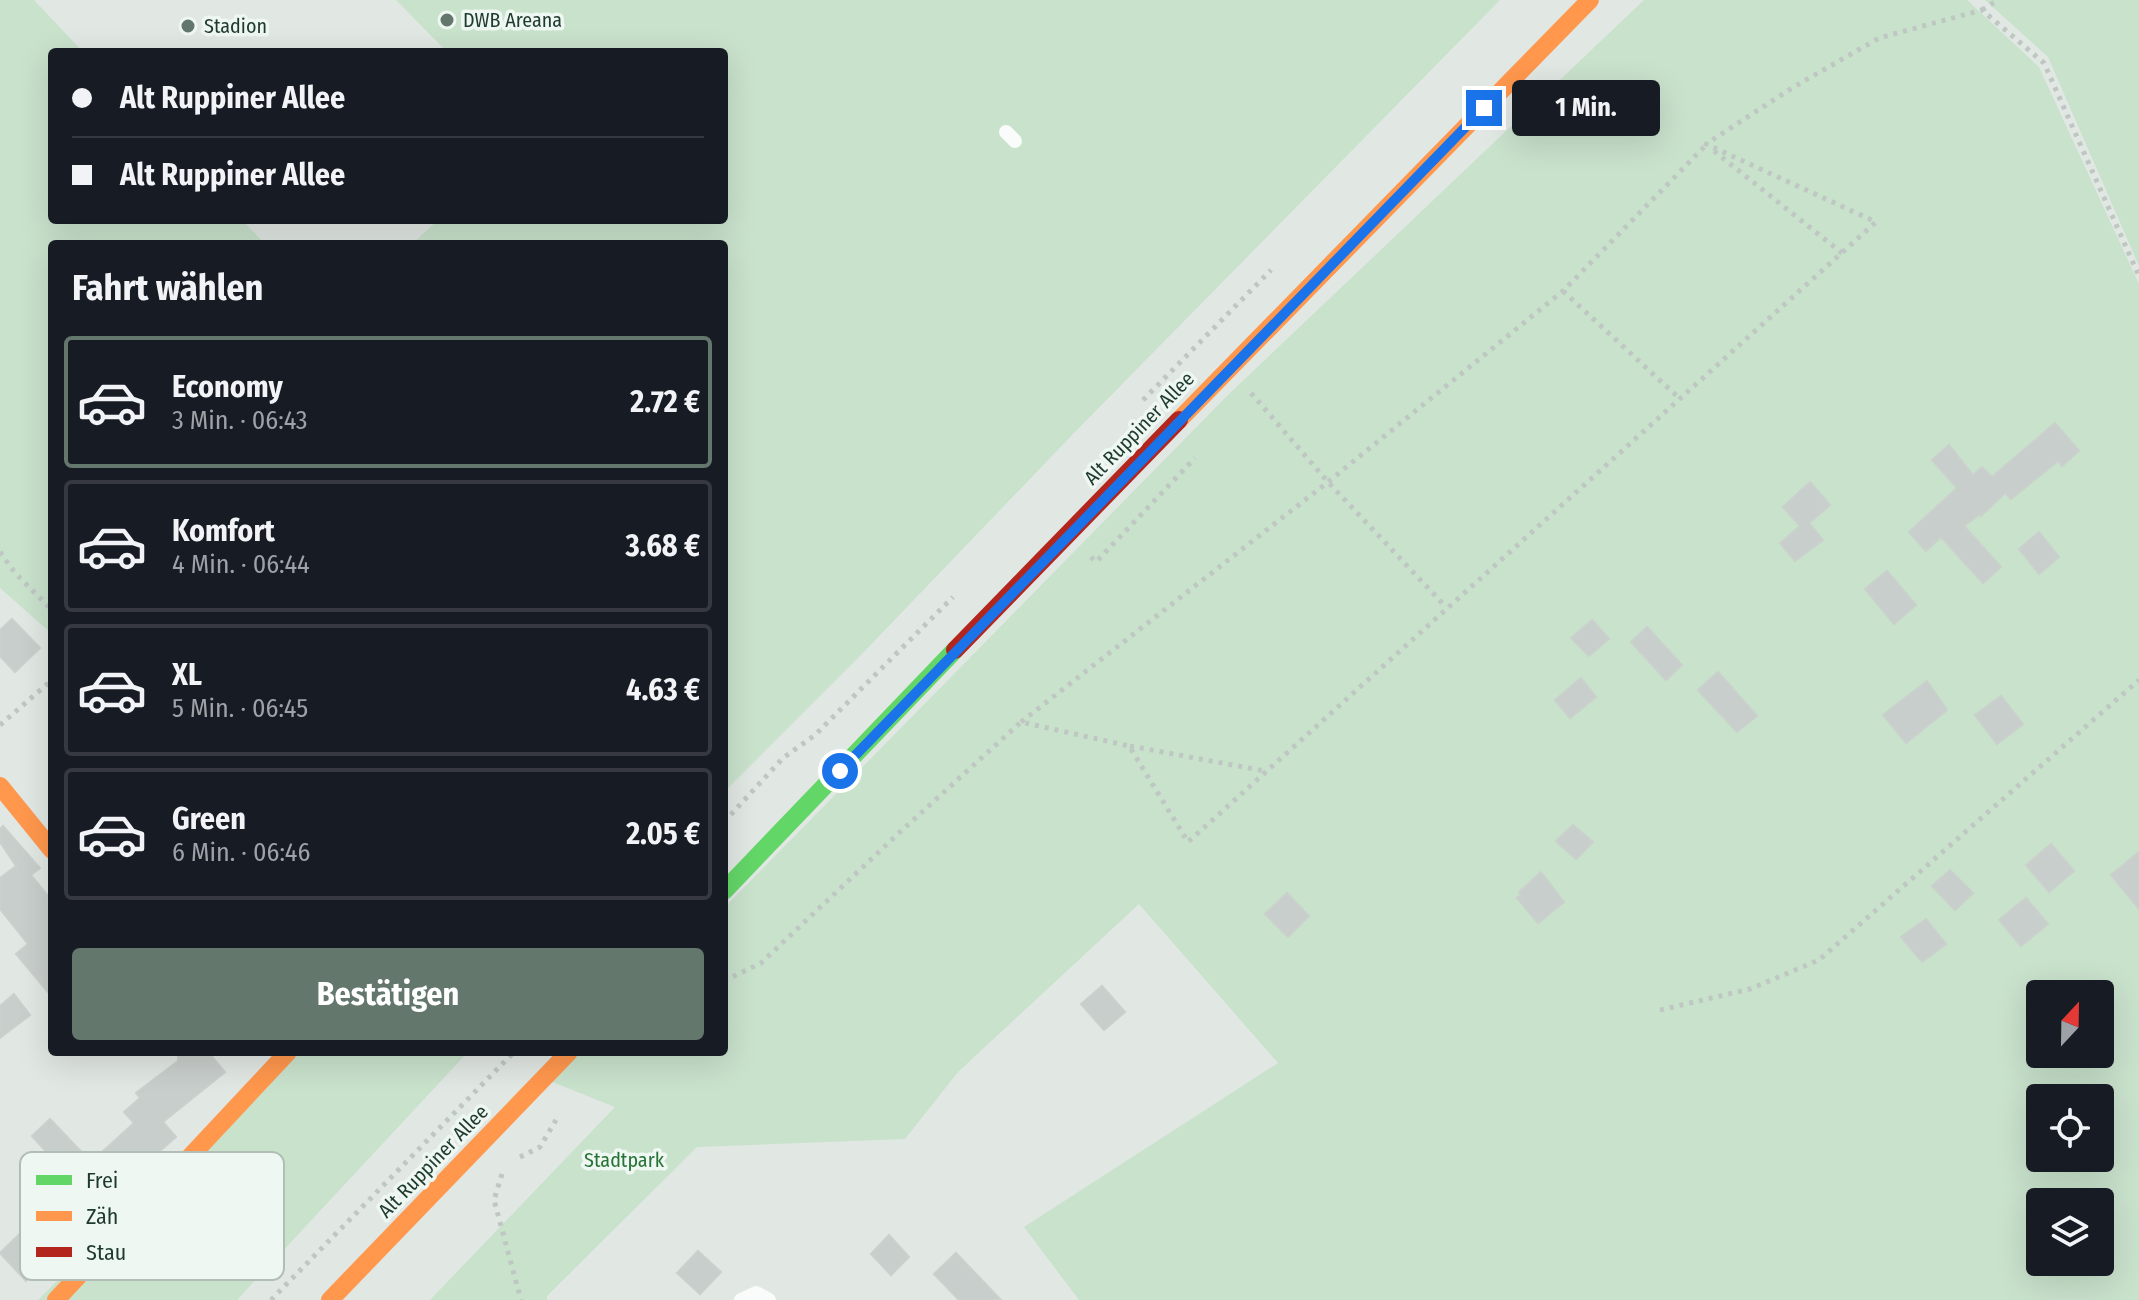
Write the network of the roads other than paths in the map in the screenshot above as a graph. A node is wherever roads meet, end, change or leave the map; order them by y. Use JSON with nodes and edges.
{"nodes":[{"id":1,"x":1590,"y":0,"type":"edge"},
{"id":2,"x":0,"y":786,"type":"edge"},
{"id":3,"x":48,"y":845,"type":"edge"},
{"id":4,"x":728,"y":887,"type":"edge"},
{"id":5,"x":284,"y":1056,"type":"edge"},
{"id":6,"x":565,"y":1056,"type":"edge"},
{"id":7,"x":194,"y":1152,"type":"edge"},
{"id":8,"x":75,"y":1280,"type":"edge"},
{"id":9,"x":56,"y":1300,"type":"edge"},
{"id":10,"x":330,"y":1300,"type":"edge"},
{"id":11,"x":741,"y":1300,"type":"edge"},
{"id":12,"x":769,"y":1300,"type":"edge"}],
"edges":[{"from":1,"to":4,"type":"main road","name":"Alt Ruppiner Allee"},
{"from":2,"to":3,"type":"main road"},
{"from":5,"to":7,"type":"main road"},
{"from":6,"to":10,"type":"main road","name":"Alt Ruppiner Allee"},
{"from":8,"to":9,"type":"main road"},
{"from":11,"to":12,"type":"lane"}]}
